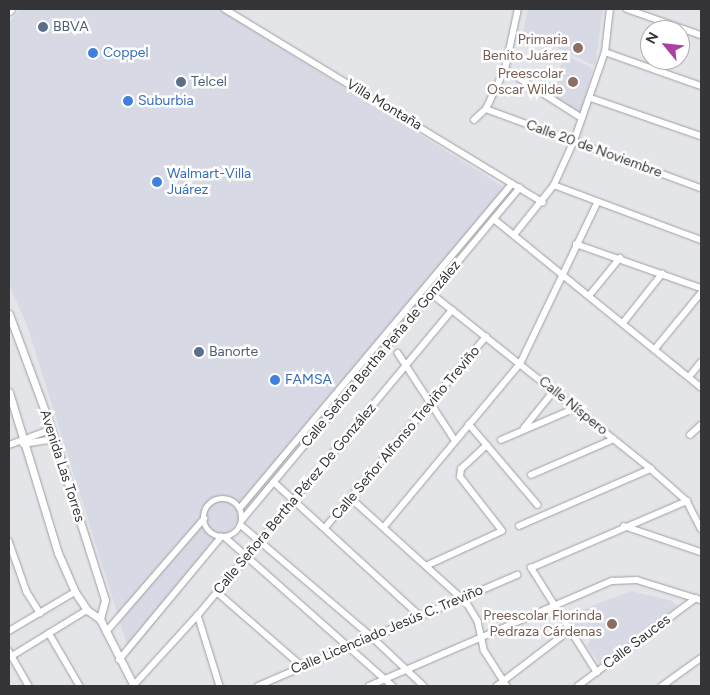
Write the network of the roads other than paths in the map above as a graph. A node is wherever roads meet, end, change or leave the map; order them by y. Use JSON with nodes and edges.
{"nodes":[{"id":1,"x":225,"y":9,"type":"edge"},
{"id":2,"x":518,"y":9,"type":"edge"},
{"id":3,"x":610,"y":9,"type":"edge"},
{"id":4,"x":626,"y":9,"type":"edge"},
{"id":5,"x":701,"y":35,"type":"edge"},
{"id":6,"x":605,"y":52,"type":"junction"},
{"id":7,"x":505,"y":69,"type":"junction"},
{"id":8,"x":701,"y":86,"type":"edge"},
{"id":9,"x":591,"y":98,"type":"junction"},
{"id":10,"x":486,"y":110,"type":"junction"},
{"id":11,"x":582,"y":118,"type":"junction"},
{"id":12,"x":474,"y":120,"type":"dead end"},
{"id":13,"x":701,"y":136,"type":"edge"},
{"id":14,"x":574,"y":141,"type":"junction"},
{"id":15,"x":512,"y":184,"type":"junction"},
{"id":16,"x":554,"y":185,"type":"junction"},
{"id":17,"x":520,"y":188,"type":"junction"},
{"id":18,"x":701,"y":188,"type":"edge"},
{"id":19,"x":543,"y":202,"type":"junction"},
{"id":20,"x":597,"y":203,"type":"junction"},
{"id":21,"x":494,"y":219,"type":"junction"},
{"id":22,"x":514,"y":235,"type":"junction"},
{"id":23,"x":465,"y":239,"type":"junction"},
{"id":24,"x":701,"y":240,"type":"edge"},
{"id":25,"x":576,"y":244,"type":"junction"},
{"id":26,"x":472,"y":245,"type":"junction"},
{"id":27,"x":620,"y":258,"type":"junction"},
{"id":28,"x":562,"y":274,"type":"junction"},
{"id":29,"x":662,"y":274,"type":"junction"},
{"id":30,"x":701,"y":288,"type":"edge"},
{"id":31,"x":701,"y":293,"type":"edge"},
{"id":32,"x":432,"y":294,"type":"junction"},
{"id":33,"x":589,"y":296,"type":"junction"},
{"id":34,"x":452,"y":310,"type":"junction"},
{"id":35,"x":9,"y":314,"type":"edge"},
{"id":36,"x":623,"y":323,"type":"junction"},
{"id":37,"x":486,"y":337,"type":"junction"},
{"id":38,"x":655,"y":349,"type":"junction"},
{"id":39,"x":398,"y":353,"type":"dead end"},
{"id":40,"x":701,"y":362,"type":"edge"},
{"id":41,"x":520,"y":364,"type":"junction"},
{"id":42,"x":408,"y":367,"type":"junction"},
{"id":43,"x":689,"y":376,"type":"junction"},
{"id":44,"x":701,"y":386,"type":"edge"},
{"id":45,"x":554,"y":391,"type":"junction"},
{"id":46,"x":9,"y":392,"type":"edge"},
{"id":47,"x":429,"y":404,"type":"junction"},
{"id":48,"x":576,"y":408,"type":"junction"},
{"id":49,"x":469,"y":424,"type":"junction"},
{"id":50,"x":701,"y":424,"type":"edge"},
{"id":51,"x":50,"y":430,"type":"junction"},
{"id":52,"x":523,"y":430,"type":"junction"},
{"id":53,"x":690,"y":435,"type":"dead end"},
{"id":54,"x":53,"y":439,"type":"junction"},
{"id":55,"x":614,"y":439,"type":"junction"},
{"id":56,"x":455,"y":440,"type":"junction"},
{"id":57,"x":501,"y":440,"type":"dead end"},
{"id":58,"x":25,"y":441,"type":"junction"},
{"id":59,"x":11,"y":445,"type":"edge"},
{"id":60,"x":486,"y":445,"type":"junction"},
{"id":61,"x":651,"y":469,"type":"junction"},
{"id":62,"x":530,"y":475,"type":"dead end"},
{"id":63,"x":274,"y":482,"type":"junction"},
{"id":64,"x":294,"y":499,"type":"junction"},
{"id":65,"x":352,"y":499,"type":"junction"},
{"id":66,"x":687,"y":501,"type":"junction"},
{"id":67,"x":538,"y":505,"type":"dead end"},
{"id":68,"x":240,"y":508,"type":"junction"},
{"id":69,"x":204,"y":519,"type":"junction"},
{"id":70,"x":242,"y":523,"type":"junction"},
{"id":71,"x":518,"y":526,"type":"dead end"},
{"id":72,"x":624,"y":526,"type":"junction"},
{"id":73,"x":384,"y":527,"type":"junction"},
{"id":74,"x":325,"y":528,"type":"junction"},
{"id":75,"x":701,"y":529,"type":"edge"},
{"id":76,"x":223,"y":537,"type":"junction"},
{"id":77,"x":261,"y":539,"type":"junction"},
{"id":78,"x":9,"y":540,"type":"edge"},
{"id":79,"x":701,"y":552,"type":"edge"},
{"id":80,"x":246,"y":556,"type":"junction"},
{"id":81,"x":428,"y":565,"type":"junction"},
{"id":82,"x":517,"y":575,"type":"dead end"},
{"id":83,"x":75,"y":592,"type":"junction"},
{"id":84,"x":217,"y":592,"type":"junction"},
{"id":85,"x":462,"y":598,"type":"junction"},
{"id":86,"x":698,"y":599,"type":"edge"},
{"id":87,"x":553,"y":607,"type":"junction"},
{"id":88,"x":87,"y":610,"type":"junction"},
{"id":89,"x":40,"y":613,"type":"junction"},
{"id":90,"x":198,"y":615,"type":"junction"},
{"id":91,"x":420,"y":616,"type":"junction"},
{"id":92,"x":100,"y":619,"type":"junction"},
{"id":93,"x":570,"y":630,"type":"junction"},
{"id":94,"x":9,"y":631,"type":"edge"},
{"id":95,"x":106,"y":632,"type":"junction"},
{"id":96,"x":48,"y":633,"type":"junction"},
{"id":97,"x":372,"y":637,"type":"junction"},
{"id":98,"x":481,"y":640,"type":"junction"},
{"id":99,"x":348,"y":648,"type":"junction"},
{"id":100,"x":10,"y":654,"type":"edge"},
{"id":101,"x":701,"y":658,"type":"edge"},
{"id":102,"x":119,"y":660,"type":"junction"},
{"id":103,"x":302,"y":666,"type":"junction"},
{"id":104,"x":409,"y":669,"type":"junction"},
{"id":105,"x":597,"y":673,"type":"junction"},
{"id":106,"x":386,"y":679,"type":"junction"},
{"id":107,"x":506,"y":684,"type":"edge"},
{"id":108,"x":134,"y":685,"type":"edge"},
{"id":109,"x":29,"y":686,"type":"edge"},
{"id":110,"x":80,"y":686,"type":"edge"},
{"id":111,"x":220,"y":686,"type":"edge"},
{"id":112,"x":258,"y":686,"type":"edge"},
{"id":113,"x":369,"y":686,"type":"edge"},
{"id":114,"x":393,"y":686,"type":"edge"},
{"id":115,"x":424,"y":686,"type":"edge"},
{"id":116,"x":497,"y":686,"type":"edge"},
{"id":117,"x":578,"y":686,"type":"edge"},
{"id":118,"x":662,"y":686,"type":"edge"}],
"edges":[{"from":1,"to":15,"type":"street","name":"Villa Montaña"},
{"from":2,"to":7,"type":"street"},
{"from":3,"to":6,"type":"street"},
{"from":4,"to":5,"type":"street"},
{"from":6,"to":8,"type":"street"},
{"from":6,"to":9,"type":"street"},
{"from":7,"to":10,"type":"street"},
{"from":7,"to":11,"type":"street"},
{"from":9,"to":11,"type":"street"},
{"from":9,"to":13,"type":"street"},
{"from":10,"to":12,"type":"street"},
{"from":10,"to":14,"type":"street","name":"Calle 20 de Noviembre"},
{"from":11,"to":14,"type":"street"},
{"from":14,"to":16,"type":"street"},
{"from":14,"to":18,"type":"street","name":"Calle 20 de Noviembre"},
{"from":15,"to":17,"type":"street","name":"Villa Montaña"},
{"from":15,"to":23,"type":"street","name":"Calle Señora Bertha Peña de González"},
{"from":16,"to":19,"type":"street"},
{"from":16,"to":20,"type":"street"},
{"from":17,"to":19,"type":"street","name":"Villa Montaña"},
{"from":17,"to":21,"type":"street","name":"Calle Señora Bertha Peña de González"},
{"from":19,"to":22,"type":"street"},
{"from":20,"to":24,"type":"street"},
{"from":20,"to":25,"type":"street"},
{"from":21,"to":22,"type":"street"},
{"from":21,"to":26,"type":"street","name":"Calle Señora Bertha Peña de González"},
{"from":22,"to":28,"type":"street"},
{"from":23,"to":26,"type":"street"},
{"from":23,"to":68,"type":"street","name":"Calle Señora Bertha Peña de González"},
{"from":25,"to":27,"type":"street"},
{"from":25,"to":28,"type":"street"},
{"from":26,"to":32,"type":"street","name":"Calle Señora Bertha Peña de González"},
{"from":27,"to":29,"type":"street"},
{"from":27,"to":33,"type":"street"},
{"from":28,"to":33,"type":"street"},
{"from":28,"to":41,"type":"street"},
{"from":29,"to":30,"type":"street"},
{"from":29,"to":36,"type":"street"},
{"from":31,"to":38,"type":"street"},
{"from":32,"to":34,"type":"street","name":"Calle Níspero"},
{"from":32,"to":63,"type":"street","name":"Calle Señora Bertha Peña de González"},
{"from":33,"to":36,"type":"street"},
{"from":34,"to":37,"type":"street","name":"Calle Níspero"},
{"from":34,"to":42,"type":"street","name":"Calle Señora Bertha Pérez De González"},
{"from":35,"to":51,"type":"street","name":"Avenida Las Torres"},
{"from":36,"to":38,"type":"street"},
{"from":37,"to":41,"type":"street","name":"Calle Níspero"},
{"from":37,"to":47,"type":"street","name":"Calle Señor Alfonso Treviño Treviño"},
{"from":38,"to":43,"type":"street"},
{"from":39,"to":42,"type":"street"},
{"from":40,"to":43,"type":"street"},
{"from":41,"to":45,"type":"street","name":"Calle Níspero"},
{"from":41,"to":49,"type":"street"},
{"from":42,"to":47,"type":"street"},
{"from":42,"to":64,"type":"street","name":"Calle Señora Bertha Pérez De González"},
{"from":43,"to":44,"type":"street"},
{"from":45,"to":48,"type":"street","name":"Calle Níspero"},
{"from":45,"to":52,"type":"street"},
{"from":46,"to":58,"type":"street","name":"Avenida Las Torres"},
{"from":47,"to":56,"type":"street"},
{"from":47,"to":65,"type":"street","name":"Calle Señor Alfonso Treviño Treviño"},
{"from":48,"to":52,"type":"street"},
{"from":48,"to":55,"type":"street","name":"Calle Níspero"},
{"from":49,"to":56,"type":"street"},
{"from":49,"to":60,"type":"street"},
{"from":50,"to":53,"type":"street"},
{"from":51,"to":54,"type":"street","name":"Avenida Las Torres"},
{"from":51,"to":58,"type":"street"},
{"from":52,"to":57,"type":"street"},
{"from":54,"to":58,"type":"street"},
{"from":54,"to":92,"type":"street","name":"Avenida Las Torres"},
{"from":55,"to":61,"type":"street","name":"Calle Níspero"},
{"from":55,"to":62,"type":"street"},
{"from":56,"to":73,"type":"street"},
{"from":58,"to":59,"type":"street"},
{"from":58,"to":83,"type":"street","name":"Avenida Las Torres"},
{"from":60,"to":67,"type":"street"},
{"from":60,"to":81,"type":"street"},
{"from":61,"to":66,"type":"street","name":"Calle Níspero"},
{"from":61,"to":71,"type":"street"},
{"from":63,"to":64,"type":"street"},
{"from":63,"to":70,"type":"street","name":"Calle Señora Bertha Peña de González"},
{"from":64,"to":74,"type":"street"},
{"from":64,"to":77,"type":"street","name":"Calle Señora Bertha Pérez De González"},
{"from":65,"to":73,"type":"street"},
{"from":65,"to":74,"type":"street","name":"Calle Señor Alfonso Treviño Treviño"},
{"from":66,"to":72,"type":"street"},
{"from":66,"to":75,"type":"street","name":"Calle Níspero"},
{"from":68,"to":69,"type":"street"},
{"from":68,"to":70,"type":"street"},
{"from":69,"to":76,"type":"street"},
{"from":69,"to":95,"type":"street"},
{"from":70,"to":76,"type":"street"},
{"from":70,"to":77,"type":"street"},
{"from":72,"to":79,"type":"street"},
{"from":72,"to":87,"type":"street"},
{"from":73,"to":81,"type":"street"},
{"from":74,"to":91,"type":"street"},
{"from":76,"to":80,"type":"street"},
{"from":76,"to":102,"type":"street"},
{"from":77,"to":80,"type":"street","name":"Calle Señora Bertha Pérez De González"},
{"from":77,"to":97,"type":"street"},
{"from":78,"to":89,"type":"street"},
{"from":80,"to":84,"type":"street","name":"Calle Señora Bertha Pérez De González"},
{"from":80,"to":99,"type":"street"},
{"from":81,"to":85,"type":"street"},
{"from":82,"to":85,"type":"street","name":"Calle Licenciado Jesús C. Treviño"},
{"from":83,"to":88,"type":"street","name":"Avenida Las Torres"},
{"from":83,"to":89,"type":"street"},
{"from":84,"to":90,"type":"street","name":"Calle Señora Bertha Pérez De González"},
{"from":84,"to":103,"type":"street"},
{"from":85,"to":91,"type":"street","name":"Calle Licenciado Jesús C. Treviño"},
{"from":85,"to":98,"type":"street"},
{"from":86,"to":87,"type":"street"},
{"from":86,"to":105,"type":"street","name":"Calle Sauces"},
{"from":87,"to":93,"type":"street"},
{"from":87,"to":98,"type":"street"},
{"from":88,"to":92,"type":"street","name":"Avenida Las Torres"},
{"from":88,"to":96,"type":"street"},
{"from":89,"to":94,"type":"street"},
{"from":90,"to":108,"type":"street","name":"Calle Señora Bertha Pérez De González"},
{"from":90,"to":111,"type":"street"},
{"from":91,"to":97,"type":"street","name":"Calle Licenciado Jesús C. Treviño"},
{"from":92,"to":95,"type":"street"},
{"from":93,"to":105,"type":"street"},
{"from":93,"to":107,"type":"street"},
{"from":95,"to":102,"type":"street"},
{"from":96,"to":100,"type":"street"},
{"from":96,"to":110,"type":"street"},
{"from":97,"to":99,"type":"street","name":"Calle Licenciado Jesús C. Treviño"},
{"from":97,"to":104,"type":"street"},
{"from":98,"to":104,"type":"street"},
{"from":98,"to":107,"type":"street"},
{"from":99,"to":103,"type":"street","name":"Calle Licenciado Jesús C. Treviño"},
{"from":99,"to":106,"type":"street"},
{"from":100,"to":109,"type":"street"},
{"from":101,"to":118,"type":"street"},
{"from":102,"to":108,"type":"street"},
{"from":103,"to":112,"type":"street","name":"Calle Licenciado Jesús C. Treviño"},
{"from":104,"to":106,"type":"street"},
{"from":104,"to":115,"type":"street"},
{"from":105,"to":117,"type":"street","name":"Calle Sauces"},
{"from":106,"to":113,"type":"street"},
{"from":106,"to":114,"type":"street"},
{"from":107,"to":116,"type":"street"}]}
